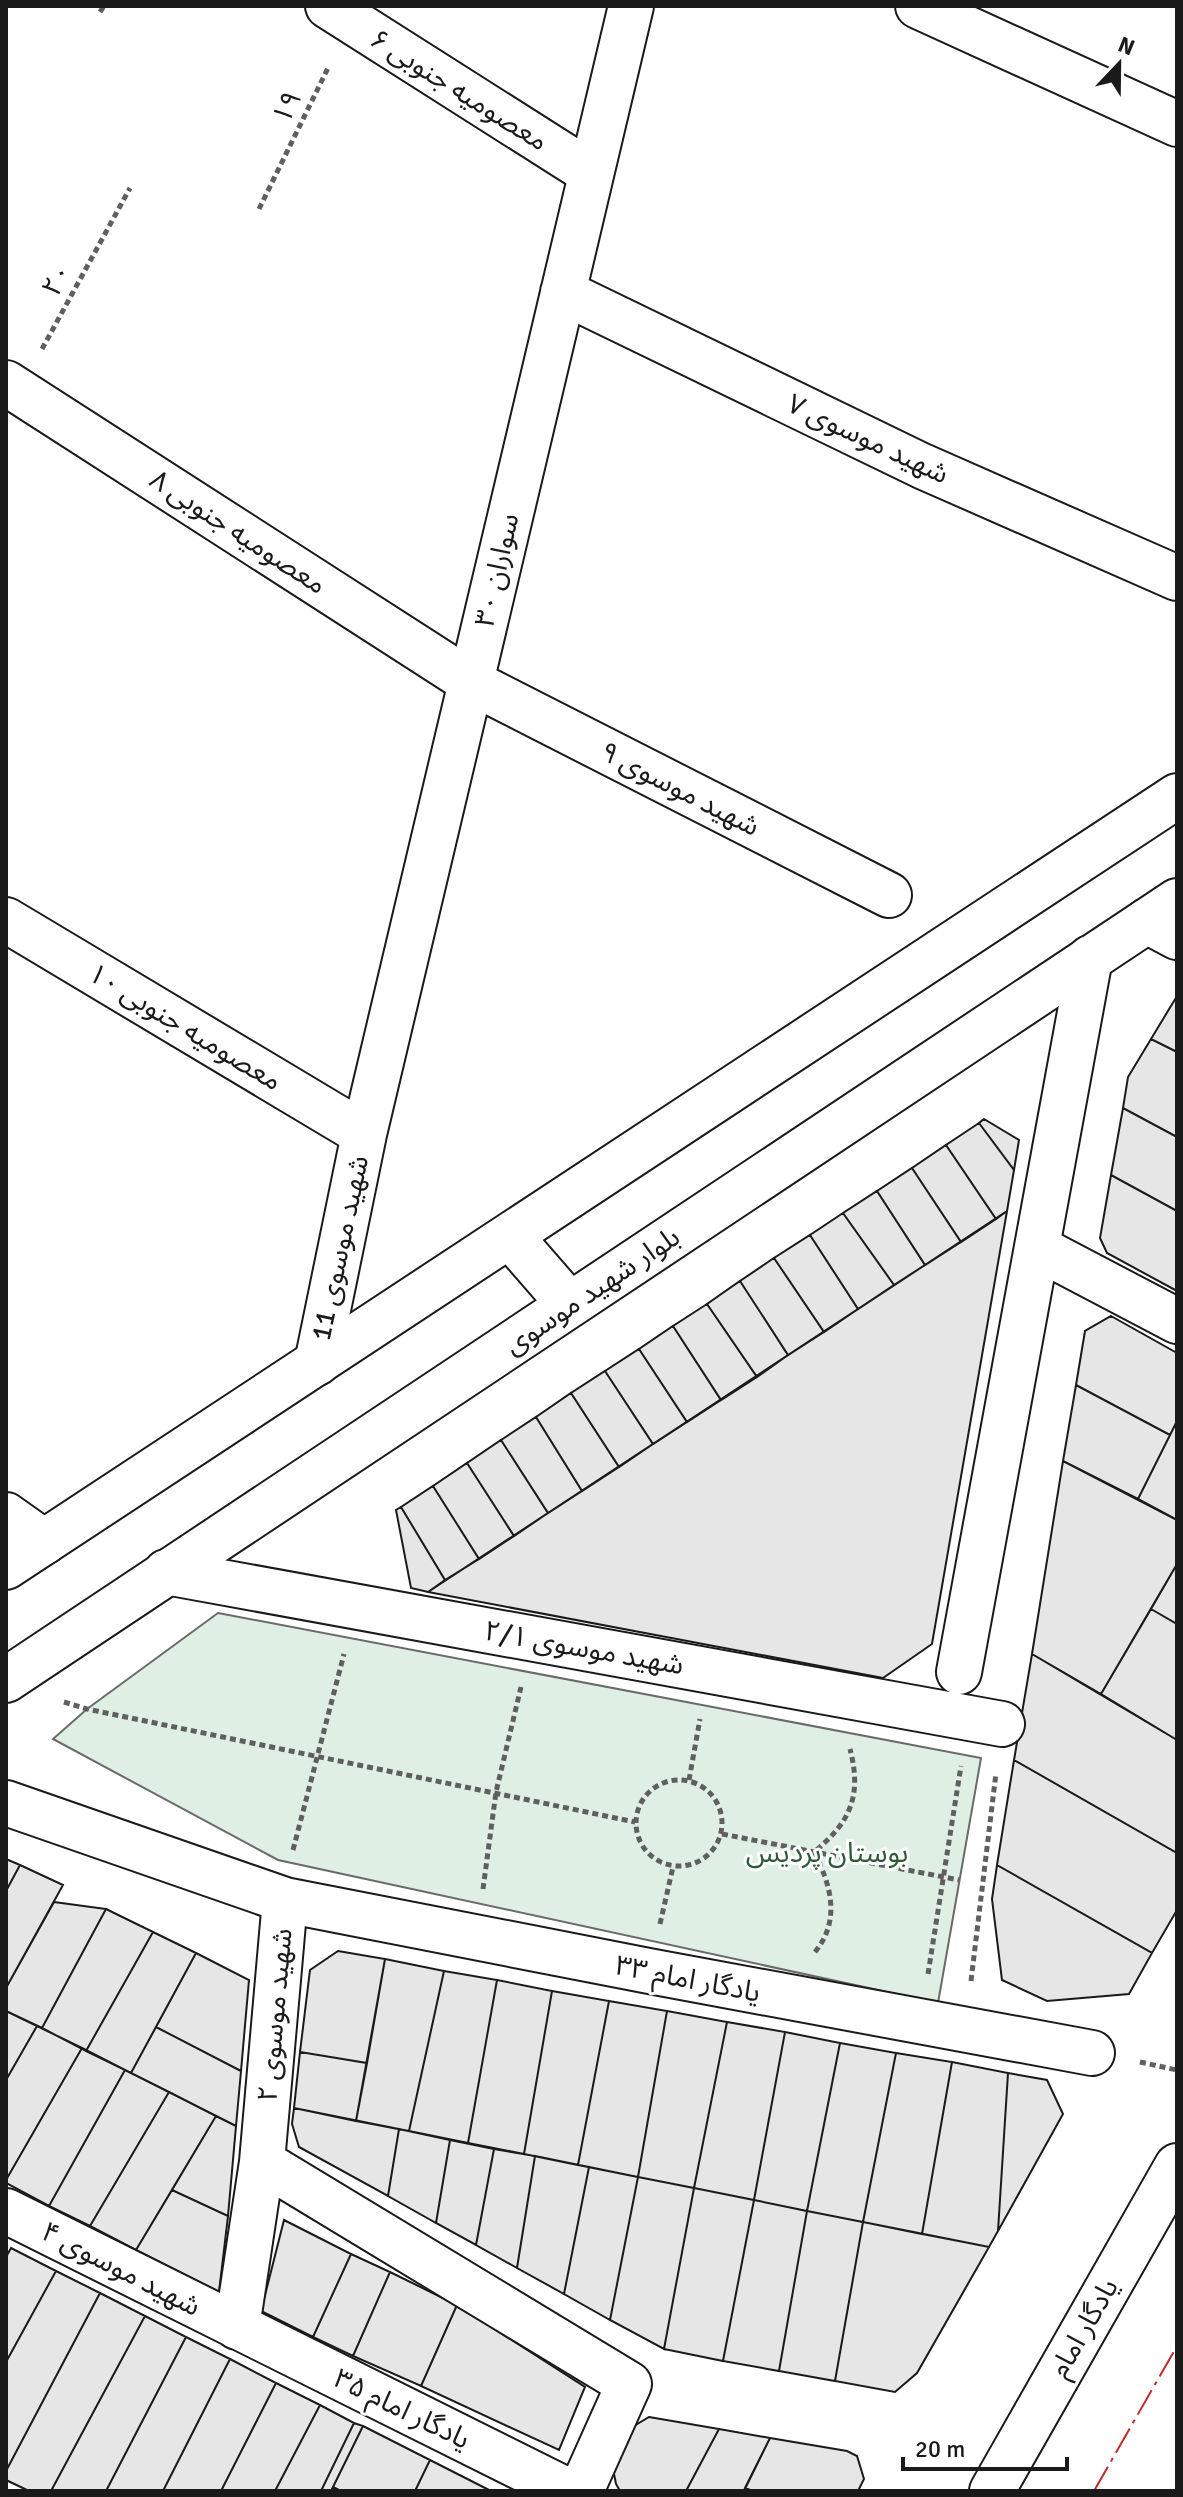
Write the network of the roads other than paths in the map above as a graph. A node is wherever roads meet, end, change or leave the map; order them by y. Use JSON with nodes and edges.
{"nodes":[{"id":1,"x":631,"y":6,"type":"edge"},
{"id":2,"x":918,"y":6,"type":"edge"},
{"id":3,"x":339,"y":14,"type":"edge"},
{"id":4,"x":1177,"y":124,"type":"edge"},
{"id":5,"x":591,"y":173,"type":"junction"},
{"id":6,"x":563,"y":292,"type":"junction"},
{"id":7,"x":12,"y":387,"type":"edge"},
{"id":8,"x":1177,"y":578,"type":"edge"},
{"id":9,"x":471,"y":682,"type":"junction"},
{"id":10,"x":1177,"y":796,"type":"edge"},
{"id":11,"x":889,"y":895,"type":"dead end"},
{"id":12,"x":6,"y":920,"type":"edge"},
{"id":13,"x":1167,"y":920,"type":"edge"},
{"id":14,"x":1090,"y":958,"type":"junction"},
{"id":15,"x":364,"y":1134,"type":"junction"},
{"id":16,"x":510,"y":1236,"type":"junction"},
{"id":17,"x":1038,"y":1248,"type":"junction"},
{"id":18,"x":570,"y":1305,"type":"junction"},
{"id":19,"x":1177,"y":1321,"type":"edge"},
{"id":20,"x":317,"y":1363,"type":"junction"},
{"id":21,"x":6,"y":1515,"type":"edge"},
{"id":22,"x":44,"y":1542,"type":"junction"},
{"id":23,"x":6,"y":1567,"type":"edge"},
{"id":24,"x":166,"y":1572,"type":"junction"},
{"id":25,"x":959,"y":1672,"type":"dead end"},
{"id":26,"x":6,"y":1680,"type":"edge"},
{"id":27,"x":986,"y":1721,"type":"road end"},
{"id":28,"x":6,"y":1803,"type":"edge"},
{"id":29,"x":285,"y":1900,"type":"junction"},
{"id":30,"x":1092,"y":2053,"type":"dead end"},
{"id":31,"x":262,"y":2162,"type":"junction"},
{"id":32,"x":1177,"y":2166,"type":"edge"},
{"id":33,"x":6,"y":2211,"type":"edge"},
{"id":34,"x":237,"y":2327,"type":"junction"},
{"id":35,"x":568,"y":2491,"type":"edge"},
{"id":36,"x":581,"y":2491,"type":"edge"},
{"id":37,"x":992,"y":2491,"type":"edge"}],
"edges":[{"from":1,"to":5,"type":"street","name":"سواران ۳۰"},
{"from":2,"to":4,"type":"street"},
{"from":3,"to":5,"type":"street","name":"معصومیه جنوبی ۶"},
{"from":5,"to":6,"type":"street","name":"سواران ۳۰"},
{"from":6,"to":8,"type":"street","name":"شهید موسوی ۷"},
{"from":6,"to":9,"type":"street","name":"سواران ۳۰"},
{"from":7,"to":9,"type":"street","name":"معصومیه جنوبی ۸"},
{"from":9,"to":11,"type":"street","name":"شهید موسوی ۹"},
{"from":9,"to":15,"type":"street","name":"سواران ۳۰"},
{"from":10,"to":16,"type":"street"},
{"from":12,"to":15,"type":"street","name":"معصومیه جنوبی ۱۰"},
{"from":13,"to":14,"type":"street","name":"بلوار شهید موسوی"},
{"from":14,"to":17,"type":"street"},
{"from":14,"to":18,"type":"street","name":"بلوار شهید موسوی"},
{"from":15,"to":20,"type":"street","name":"شهید موسوی 11"},
{"from":16,"to":18,"type":"street"},
{"from":16,"to":20,"type":"street"},
{"from":17,"to":19,"type":"street"},
{"from":17,"to":25,"type":"street"},
{"from":18,"to":24,"type":"street","name":"بلوار شهید موسوی"},
{"from":20,"to":22,"type":"street"},
{"from":21,"to":22,"type":"street"},
{"from":22,"to":23,"type":"street"},
{"from":24,"to":26,"type":"street","name":"بلوار شهید موسوی"},
{"from":24,"to":27,"type":"street","name":"شهید موسوی ۲/۱"},
{"from":28,"to":29,"type":"street","name":"شهید موسوی ۲"},
{"from":29,"to":30,"type":"street","name":"یادگار امام ۳۳"},
{"from":29,"to":31,"type":"street","name":"شهید موسوی ۲"},
{"from":31,"to":34,"type":"street","name":"شهید موسوی ۲"},
{"from":31,"to":36,"type":"street"},
{"from":32,"to":37,"type":"street","name":"یادگار امام"},
{"from":33,"to":34,"type":"street","name":"شهید موسوی ۴"},
{"from":34,"to":35,"type":"street","name":"یادگار امام ۳۵"}]}
